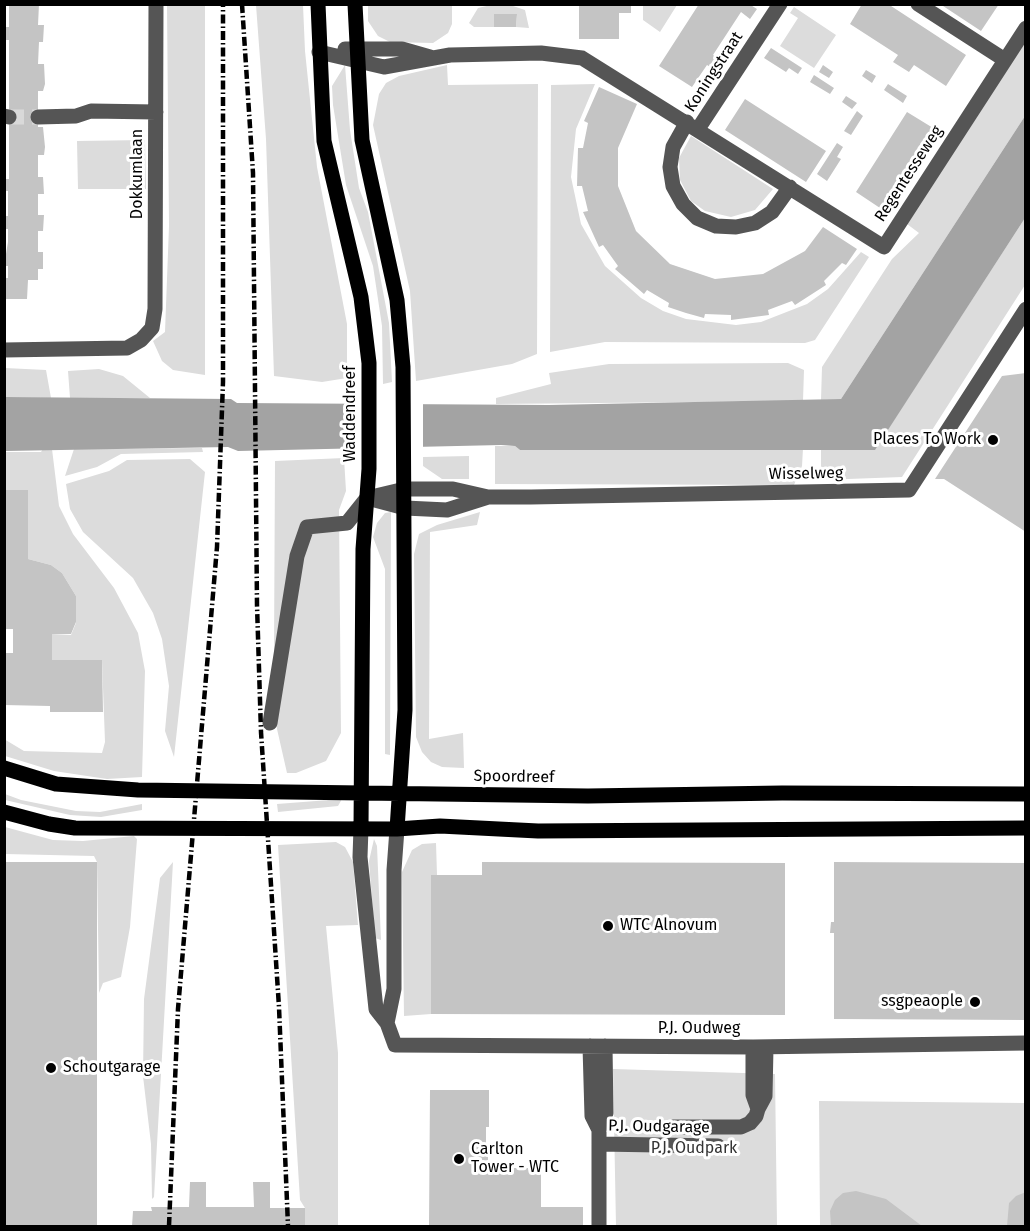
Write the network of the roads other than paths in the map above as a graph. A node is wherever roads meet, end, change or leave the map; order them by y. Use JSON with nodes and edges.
{"nodes":[{"id":1,"x":156,"y":4,"type":"edge"},
{"id":2,"x":318,"y":4,"type":"edge"},
{"id":3,"x":355,"y":4,"type":"edge"},
{"id":4,"x":780,"y":4,"type":"edge"},
{"id":5,"x":918,"y":4,"type":"edge"},
{"id":6,"x":1026,"y":28,"type":"edge"},
{"id":7,"x":319,"y":52,"type":"junction"},
{"id":8,"x":358,"y":54,"type":"junction"},
{"id":9,"x":1005,"y":60,"type":"junction"},
{"id":10,"x":156,"y":112,"type":"junction"},
{"id":11,"x":38,"y":117,"type":"tunnel mouth"},
{"id":12,"x":693,"y":125,"type":"junction"},
{"id":13,"x":790,"y":187,"type":"junction"},
{"id":14,"x":1026,"y":309,"type":"edge"},
{"id":15,"x":4,"y":350,"type":"edge"},
{"id":16,"x":405,"y":489,"type":"junction"},
{"id":17,"x":488,"y":497,"type":"junction"},
{"id":18,"x":367,"y":498,"type":"junction"},
{"id":19,"x":405,"y":508,"type":"junction"},
{"id":20,"x":270,"y":723,"type":"dead end"},
{"id":21,"x":4,"y":768,"type":"edge"},
{"id":22,"x":363,"y":791,"type":"junction"},
{"id":23,"x":398,"y":792,"type":"junction"},
{"id":24,"x":1026,"y":794,"type":"edge"},
{"id":25,"x":4,"y":812,"type":"edge"},
{"id":26,"x":361,"y":828,"type":"junction"},
{"id":27,"x":1026,"y":828,"type":"edge"},
{"id":28,"x":397,"y":829,"type":"junction"},
{"id":29,"x":387,"y":1023,"type":"junction"},
{"id":30,"x":1026,"y":1043,"type":"edge"},
{"id":31,"x":598,"y":1046,"type":"junction"},
{"id":32,"x":760,"y":1047,"type":"junction"},
{"id":33,"x":673,"y":1127,"type":"dead end"},
{"id":34,"x":599,"y":1137,"type":"junction"},
{"id":35,"x":718,"y":1146,"type":"dead end"},
{"id":36,"x":599,"y":1227,"type":"edge"}],
"edges":[{"from":1,"to":10,"type":"street","name":"Dokkumlaan"},
{"from":2,"to":7,"type":"main road","name":"Waddendreef"},
{"from":3,"to":8,"type":"main road"},
{"from":4,"to":12,"type":"street","name":"Koningstraat"},
{"from":5,"to":9,"type":"street"},
{"from":6,"to":9,"type":"street","name":"Regentesseweg"},
{"from":7,"to":8,"type":"street","name":"Regentesseweg"},
{"from":7,"to":18,"type":"main road","name":"Waddendreef"},
{"from":8,"to":12,"type":"street","name":"Regentesseweg"},
{"from":8,"to":16,"type":"main road"},
{"from":9,"to":13,"type":"street","name":"Regentesseweg"},
{"from":10,"to":11,"type":"street"},
{"from":10,"to":15,"type":"street","name":"Dokkumlaan"},
{"from":12,"to":13,"type":"street","name":"Regentesseweg"},
{"from":12,"to":13,"type":"street"},
{"from":14,"to":17,"type":"street","name":"Wisselweg"},
{"from":16,"to":17,"type":"street","name":"Wisselweg"},
{"from":16,"to":18,"type":"street","name":"Wisselweg"},
{"from":16,"to":19,"type":"main road"},
{"from":17,"to":19,"type":"street","name":"Wisselweg"},
{"from":18,"to":19,"type":"street","name":"Wisselweg"},
{"from":18,"to":20,"type":"street"},
{"from":18,"to":22,"type":"main road","name":"Waddendreef"},
{"from":19,"to":23,"type":"main road"},
{"from":21,"to":22,"type":"main road","name":"Spoordreef"},
{"from":22,"to":23,"type":"main road","name":"Spoordreef"},
{"from":22,"to":26,"type":"main road","name":"Waddendreef"},
{"from":23,"to":24,"type":"main road","name":"Spoordreef"},
{"from":23,"to":28,"type":"main road"},
{"from":25,"to":26,"type":"main road"},
{"from":26,"to":28,"type":"main road"},
{"from":26,"to":29,"type":"street","name":"P.J. Oudweg"},
{"from":27,"to":28,"type":"main road"},
{"from":28,"to":29,"type":"street"},
{"from":29,"to":31,"type":"street","name":"P.J. Oudweg"},
{"from":30,"to":32,"type":"street","name":"P.J. Oudweg"},
{"from":31,"to":32,"type":"street","name":"P.J. Oudweg"},
{"from":31,"to":34,"type":"street"},
{"from":32,"to":33,"type":"street","name":"P.J. Oudgarage"},
{"from":34,"to":35,"type":"street","name":"P.J. Oudgarage"},
{"from":34,"to":36,"type":"street"}]}
